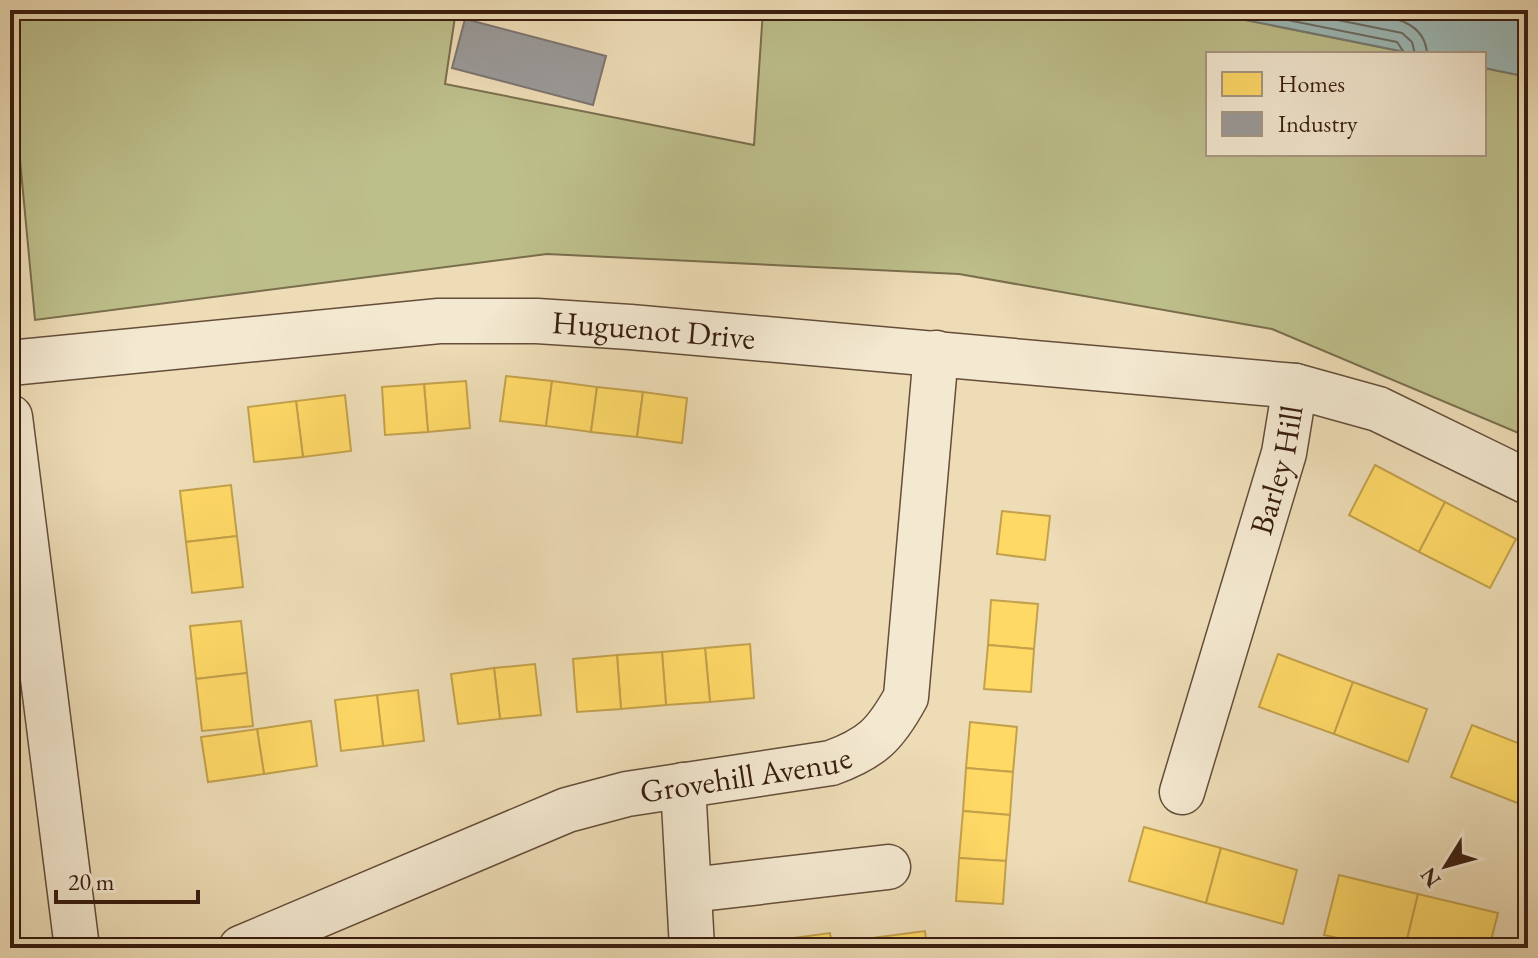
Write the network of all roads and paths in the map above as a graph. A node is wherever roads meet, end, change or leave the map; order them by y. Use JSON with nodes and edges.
{"nodes":[{"id":1,"x":936,"y":353,"type":"junction"},
{"id":2,"x":10,"y":363,"type":"edge"},
{"id":3,"x":1295,"y":386,"type":"junction"},
{"id":4,"x":10,"y":417,"type":"edge"},
{"id":5,"x":1528,"y":482,"type":"edge"},
{"id":6,"x":683,"y":785,"type":"junction"},
{"id":7,"x":1182,"y":792,"type":"dead end"},
{"id":8,"x":888,"y":867,"type":"dead end"},
{"id":9,"x":691,"y":890,"type":"junction"},
{"id":10,"x":77,"y":948,"type":"edge"},
{"id":11,"x":241,"y":948,"type":"edge"},
{"id":12,"x":692,"y":948,"type":"edge"}],
"edges":[{"from":1,"to":2,"type":"street","name":"Huguenot Drive"},
{"from":1,"to":3,"type":"street","name":"Huguenot Drive"},
{"from":1,"to":6,"type":"street","name":"Grovehill Avenue"},
{"from":3,"to":5,"type":"street","name":"Barley Hill"},
{"from":3,"to":7,"type":"street","name":"Barley Hill"},
{"from":4,"to":10,"type":"street"},
{"from":6,"to":9,"type":"street"},
{"from":6,"to":11,"type":"street","name":"Grovehill Avenue"},
{"from":8,"to":9,"type":"street"},
{"from":9,"to":12,"type":"street"}]}
